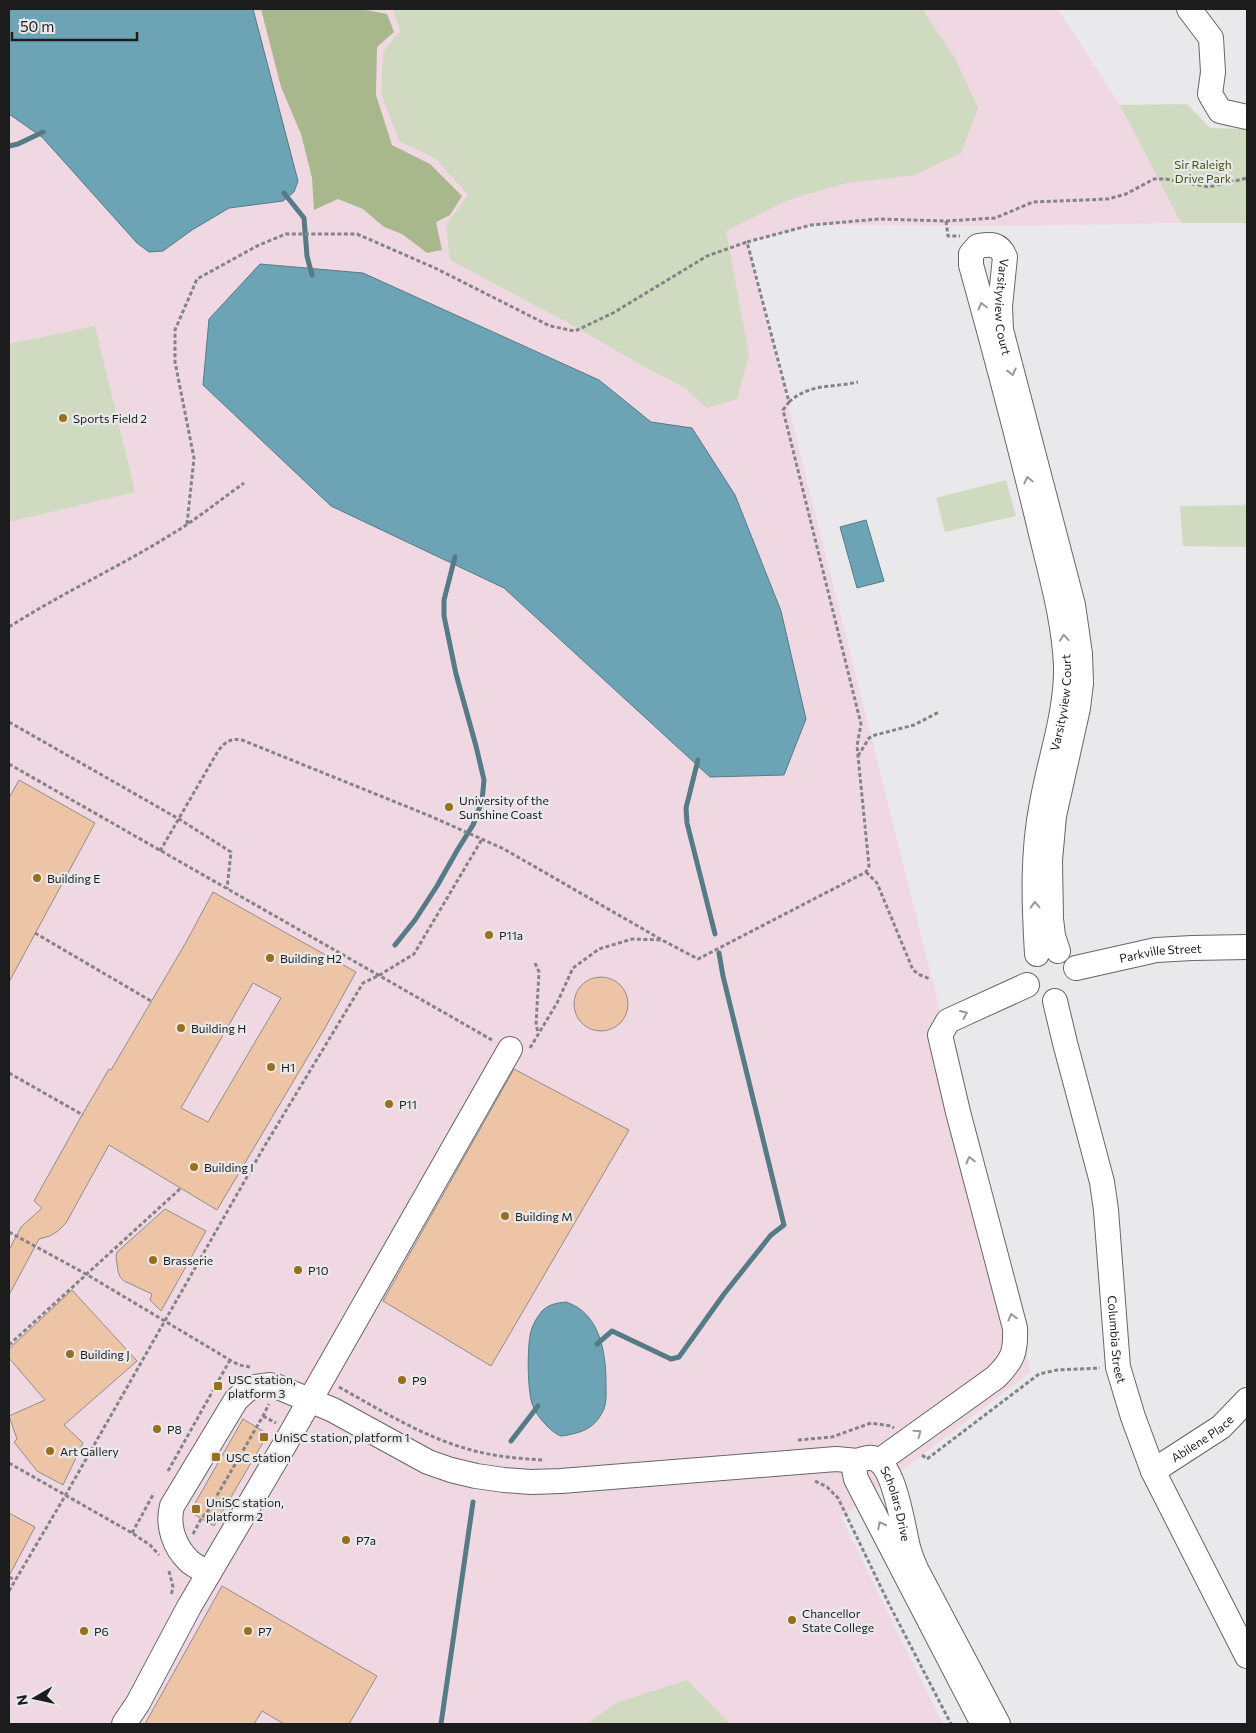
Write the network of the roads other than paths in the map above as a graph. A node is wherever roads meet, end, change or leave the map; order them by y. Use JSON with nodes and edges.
{"nodes":[{"id":1,"x":1189,"y":9,"type":"edge"},
{"id":2,"x":1247,"y":117,"type":"edge"},
{"id":3,"x":996,"y":332,"type":"dead end"},
{"id":4,"x":1247,"y":947,"type":"edge"},
{"id":5,"x":1048,"y":952,"type":"junction"},
{"id":6,"x":1076,"y":968,"type":"junction"},
{"id":7,"x":1027,"y":985,"type":"junction"},
{"id":8,"x":1056,"y":1001,"type":"junction"},
{"id":9,"x":510,"y":1049,"type":"road end"},
{"id":10,"x":1247,"y":1400,"type":"edge"},
{"id":11,"x":309,"y":1401,"type":"junction"},
{"id":12,"x":868,"y":1461,"type":"junction"},
{"id":13,"x":1153,"y":1471,"type":"junction"},
{"id":14,"x":209,"y":1573,"type":"junction"},
{"id":15,"x":1247,"y":1656,"type":"edge"},
{"id":16,"x":124,"y":1724,"type":"edge"},
{"id":17,"x":983,"y":1724,"type":"edge"},
{"id":18,"x":998,"y":1724,"type":"edge"}],
"edges":[{"from":1,"to":2,"type":"street"},
{"from":3,"to":5,"type":"street","name":"Varsityview Court"},
{"from":4,"to":6,"type":"street","name":"Parkville Street"},
{"from":5,"to":6,"type":"street"},
{"from":5,"to":7,"type":"street"},
{"from":6,"to":8,"type":"street"},
{"from":7,"to":8,"type":"street"},
{"from":12,"to":7,"type":"street","one_way":true},
{"from":8,"to":13,"type":"street","name":"Columbia Street"},
{"from":9,"to":11,"type":"street"},
{"from":10,"to":13,"type":"street","name":"Abilene Place"},
{"from":11,"to":12,"type":"street"},
{"from":11,"to":14,"type":"street"},
{"from":11,"to":14,"type":"street"},
{"from":17,"to":12,"type":"street","name":"Scholars Drive","one_way":true},
{"from":12,"to":18,"type":"street","name":"Scholars Drive"},
{"from":13,"to":15,"type":"street","name":"Columbia Street"},
{"from":14,"to":16,"type":"street"}]}
